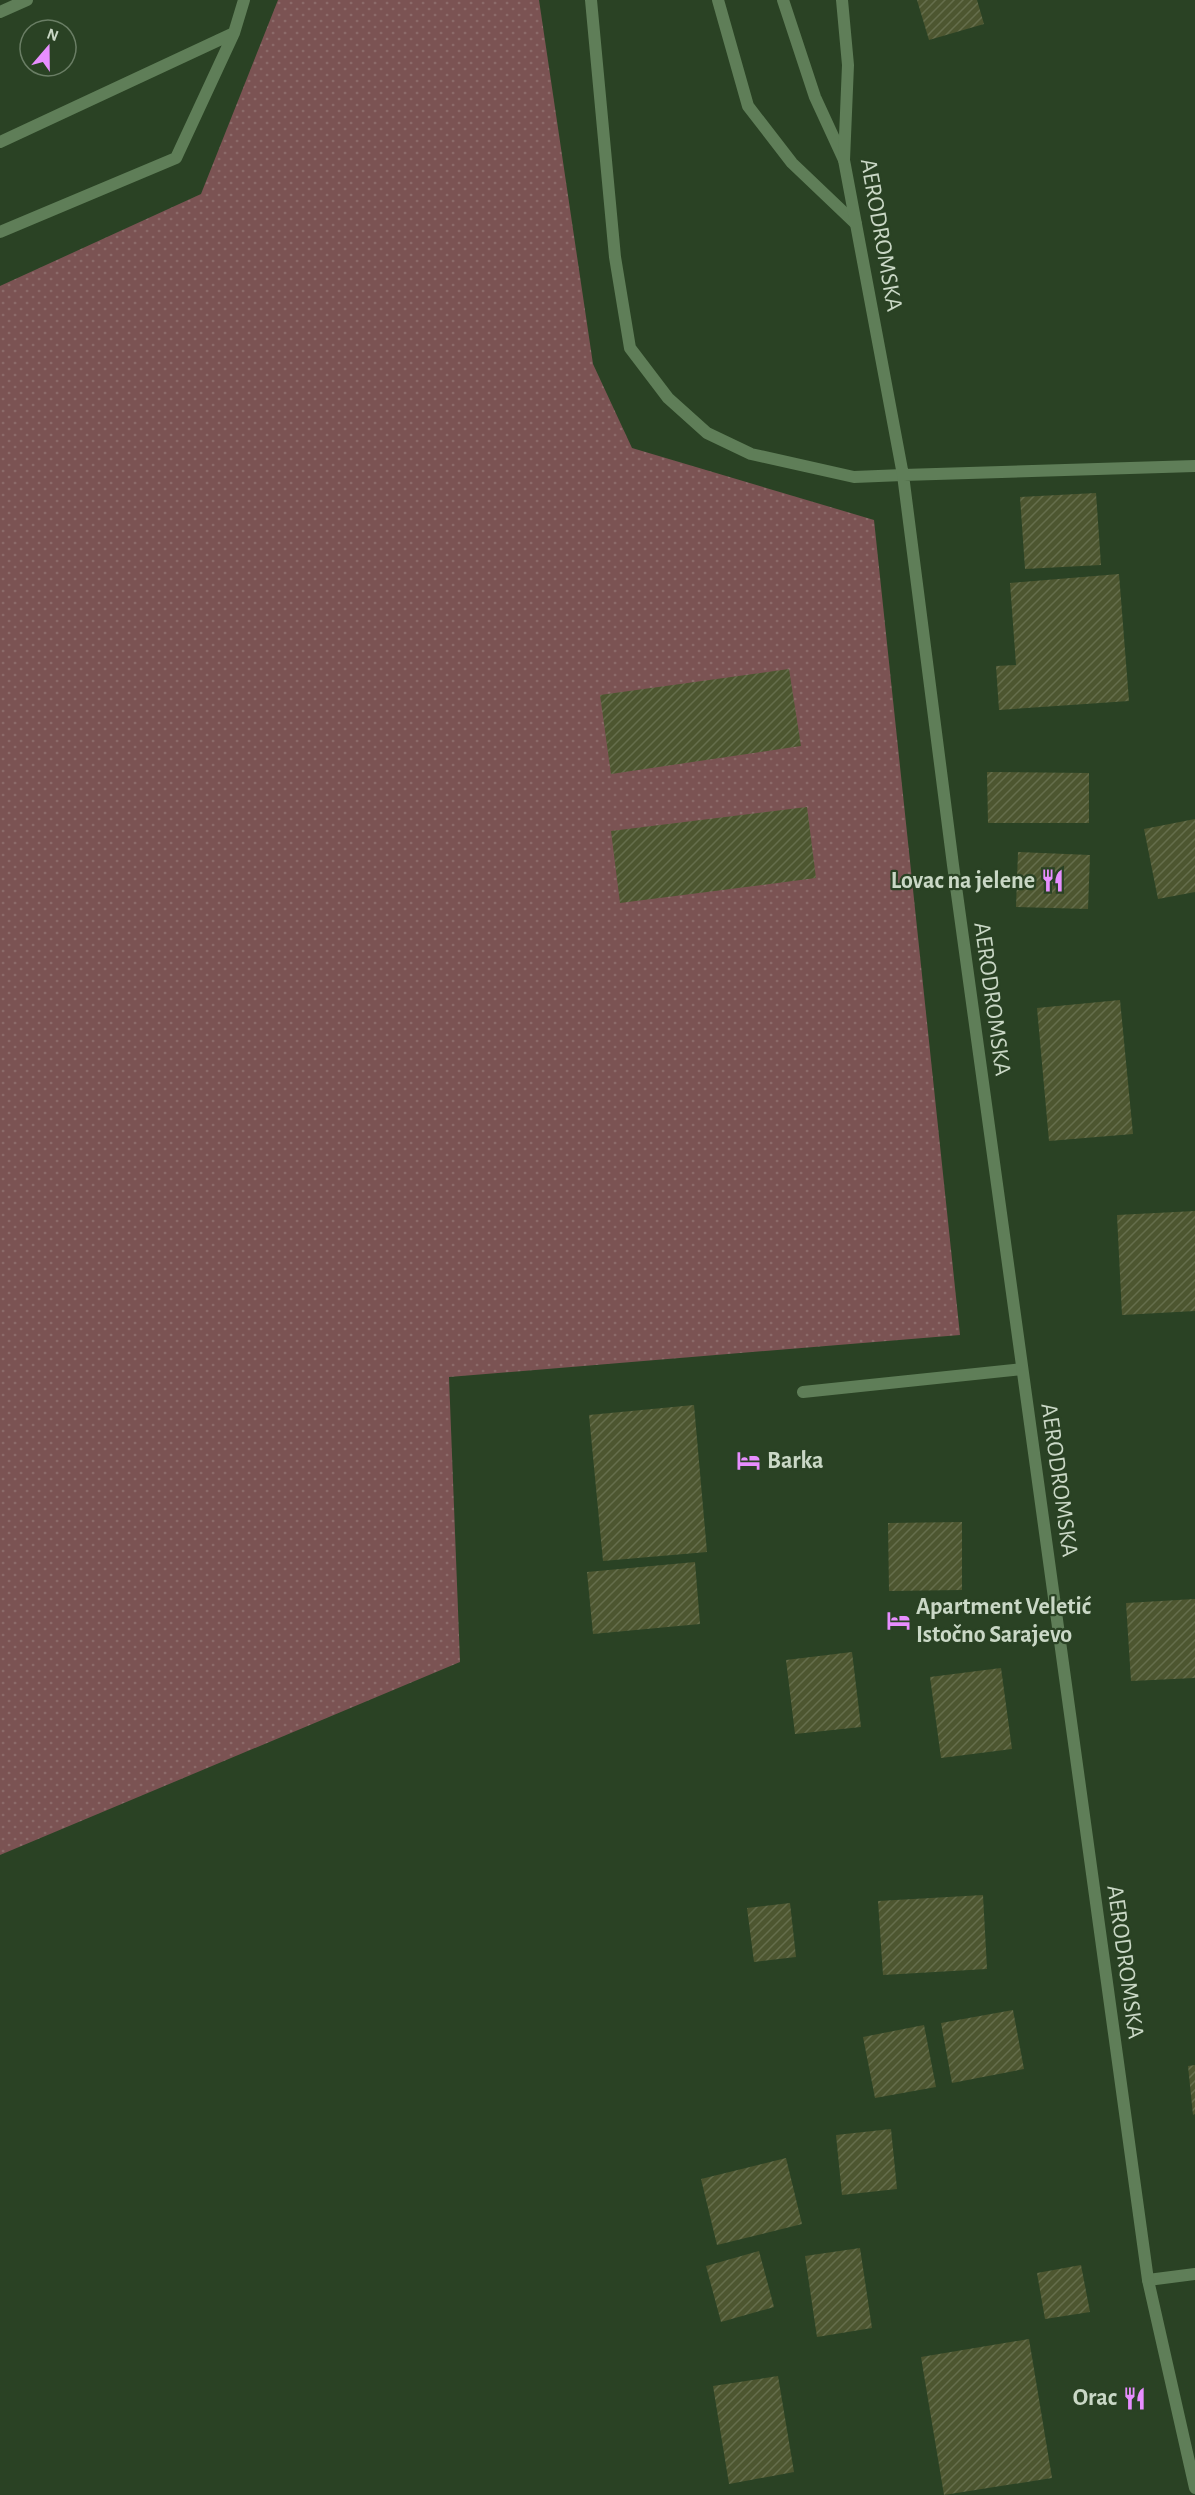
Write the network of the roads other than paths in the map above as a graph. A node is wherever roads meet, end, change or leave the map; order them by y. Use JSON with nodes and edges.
{"nodes":[{"id":1,"x":27,"y":0,"type":"edge"},
{"id":2,"x":244,"y":0,"type":"edge"},
{"id":3,"x":591,"y":0,"type":"edge"},
{"id":4,"x":718,"y":0,"type":"edge"},
{"id":5,"x":783,"y":0,"type":"edge"},
{"id":6,"x":842,"y":0,"type":"edge"},
{"id":7,"x":0,"y":12,"type":"edge"},
{"id":8,"x":234,"y":33,"type":"junction"},
{"id":9,"x":0,"y":142,"type":"edge"},
{"id":10,"x":844,"y":160,"type":"junction"},
{"id":11,"x":856,"y":224,"type":"junction"},
{"id":12,"x":0,"y":232,"type":"edge"},
{"id":13,"x":1195,"y":466,"type":"edge"},
{"id":14,"x":903,"y":475,"type":"junction"},
{"id":15,"x":1022,"y":1369,"type":"junction"},
{"id":16,"x":803,"y":1392,"type":"dead end"},
{"id":17,"x":1195,"y":2274,"type":"edge"},
{"id":18,"x":1148,"y":2280,"type":"junction"},
{"id":19,"x":1195,"y":2488,"type":"edge"}],
"edges":[{"from":1,"to":7,"type":"street"},
{"from":2,"to":8,"type":"street"},
{"from":3,"to":14,"type":"street"},
{"from":4,"to":11,"type":"street"},
{"from":5,"to":10,"type":"street"},
{"from":6,"to":10,"type":"street","name":"AERODROMSKA"},
{"from":8,"to":9,"type":"street"},
{"from":8,"to":12,"type":"street"},
{"from":10,"to":11,"type":"street","name":"AERODROMSKA"},
{"from":11,"to":14,"type":"street","name":"AERODROMSKA"},
{"from":13,"to":14,"type":"street"},
{"from":14,"to":15,"type":"street","name":"AERODROMSKA"},
{"from":15,"to":16,"type":"street"},
{"from":15,"to":18,"type":"street","name":"AERODROMSKA"},
{"from":17,"to":18,"type":"street"},
{"from":18,"to":19,"type":"street","name":"AERODROMSKA"}]}
